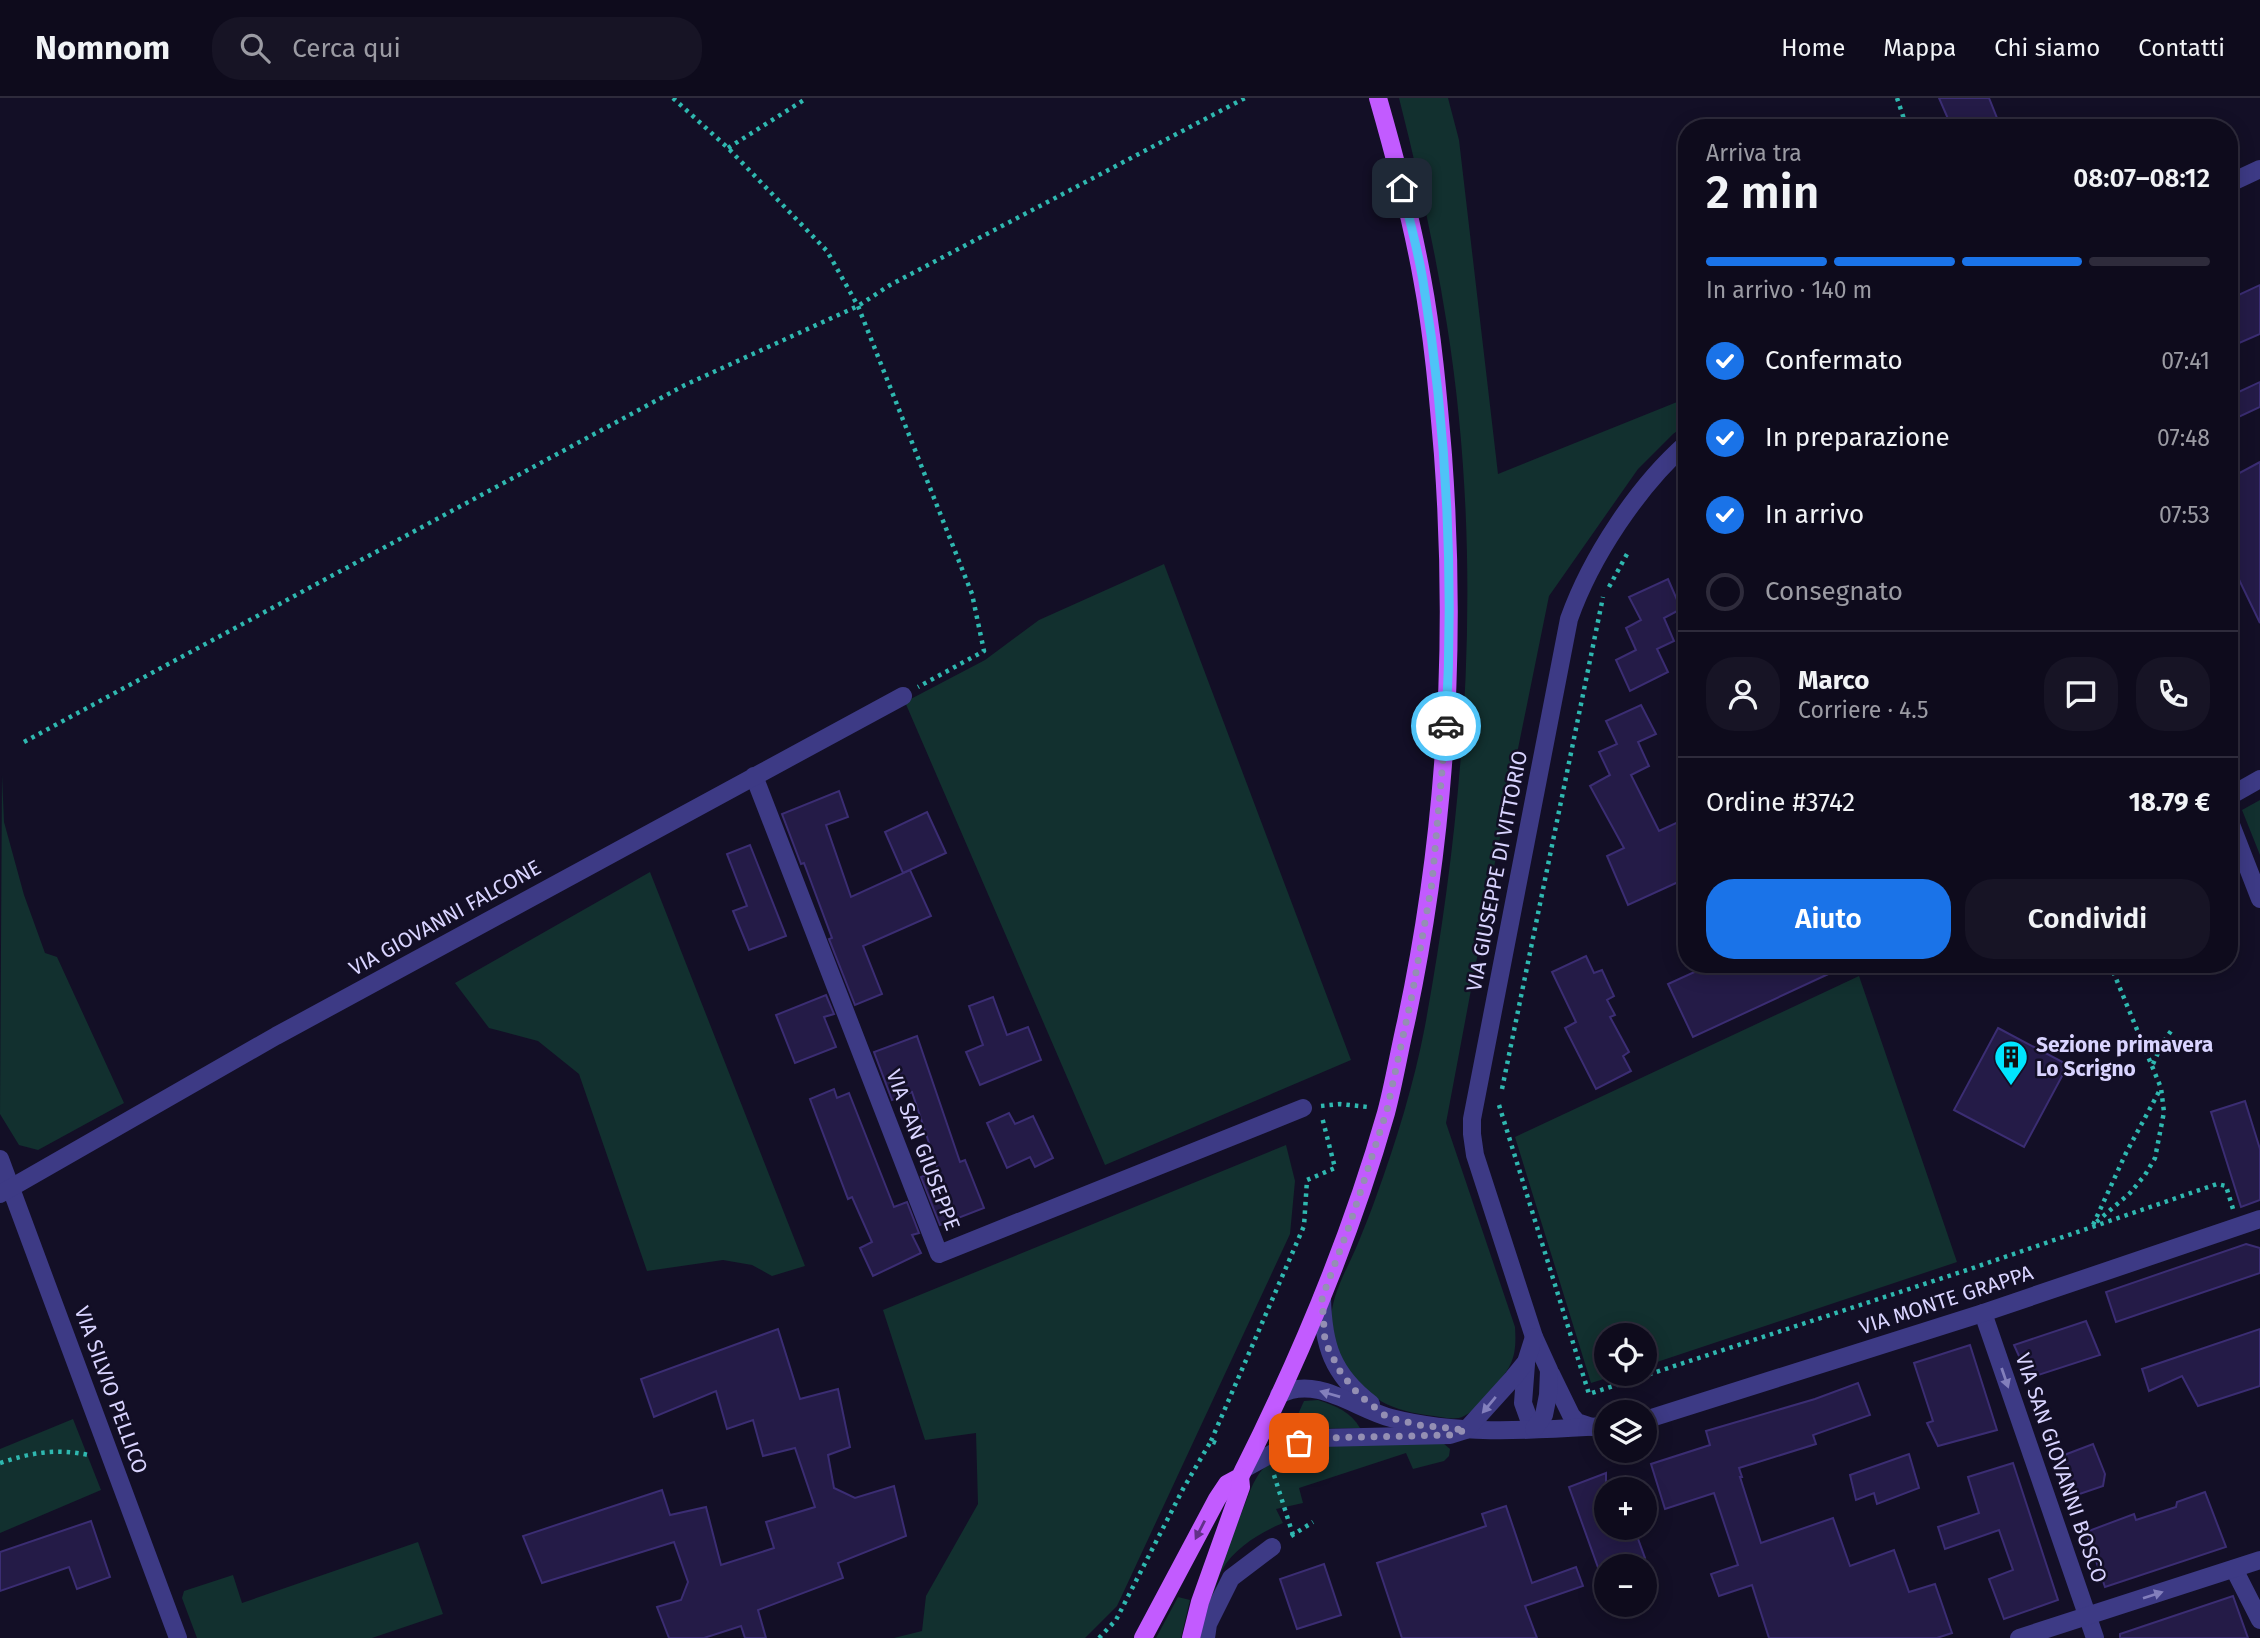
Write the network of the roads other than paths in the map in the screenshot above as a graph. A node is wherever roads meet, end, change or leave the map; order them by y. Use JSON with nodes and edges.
{"nodes":[{"id":1,"x":1378,"y":98,"type":"edge"},
{"id":2,"x":2260,"y":169,"type":"edge"},
{"id":3,"x":2238,"y":179,"type":"edge"},
{"id":4,"x":1678,"y":451,"type":"edge"},
{"id":5,"x":903,"y":696,"type":"road end"},
{"id":6,"x":754,"y":776,"type":"junction"},
{"id":7,"x":2260,"y":779,"type":"edge"},
{"id":8,"x":2238,"y":791,"type":"edge"},
{"id":9,"x":2238,"y":843,"type":"edge"},
{"id":10,"x":2260,"y":899,"type":"edge"},
{"id":11,"x":1310,"y":1107,"type":"road end"},
{"id":12,"x":0,"y":1159,"type":"edge"},
{"id":13,"x":6,"y":1191,"type":"edge"},
{"id":14,"x":2260,"y":1219,"type":"edge"},
{"id":15,"x":1322,"y":1298,"type":"junction"},
{"id":16,"x":1983,"y":1313,"type":"junction"},
{"id":17,"x":1534,"y":1337,"type":"junction"},
{"id":18,"x":1526,"y":1362,"type":"junction"},
{"id":19,"x":1549,"y":1370,"type":"junction"},
{"id":20,"x":1279,"y":1395,"type":"junction"},
{"id":21,"x":1657,"y":1416,"type":"edge"},
{"id":22,"x":1387,"y":1417,"type":"junction"},
{"id":23,"x":1594,"y":1426,"type":"edge"},
{"id":24,"x":1594,"y":1427,"type":"edge"},
{"id":25,"x":1533,"y":1429,"type":"junction"},
{"id":26,"x":1466,"y":1430,"type":"junction"},
{"id":27,"x":1242,"y":1473,"type":"junction"},
{"id":28,"x":1272,"y":1547,"type":"road end"},
{"id":29,"x":2260,"y":1560,"type":"edge"},
{"id":30,"x":2234,"y":1569,"type":"junction"},
{"id":31,"x":2088,"y":1616,"type":"junction"},
{"id":32,"x":2260,"y":1620,"type":"edge"},
{"id":33,"x":178,"y":1638,"type":"edge"},
{"id":34,"x":1143,"y":1638,"type":"edge"},
{"id":35,"x":1191,"y":1638,"type":"edge"},
{"id":36,"x":1206,"y":1638,"type":"edge"},
{"id":37,"x":2019,"y":1638,"type":"edge"},
{"id":38,"x":2095,"y":1638,"type":"edge"}],
"edges":[{"from":1,"to":15,"type":"main road"},
{"from":2,"to":3,"type":"street"},
{"from":4,"to":17,"type":"street","name":"VIA GIUSEPPE DI VITTORIO"},
{"from":5,"to":6,"type":"street","name":"VIA GIOVANNI FALCONE"},
{"from":6,"to":11,"type":"street","name":"VIA SAN GIUSEPPE"},
{"from":6,"to":13,"type":"street","name":"VIA GIOVANNI FALCONE"},
{"from":7,"to":8,"type":"street"},
{"from":9,"to":10,"type":"street"},
{"from":12,"to":13,"type":"street","name":"VIA SILVIO PELLICO"},
{"from":13,"to":33,"type":"street","name":"VIA SILVIO PELLICO"},
{"from":14,"to":16,"type":"street","name":"VIA MONTE GRAPPA"},
{"from":15,"to":20,"type":"main road"},
{"from":15,"to":22,"type":"street"},
{"from":16,"to":21,"type":"street","name":"VIA MONTE GRAPPA"},
{"from":16,"to":31,"type":"street","name":"VIA SAN GIOVANNI BOSCO","one_way":true},
{"from":17,"to":18,"type":"street"},
{"from":17,"to":19,"type":"street","name":"VIA GIUSEPPE DI VITTORIO"},
{"from":18,"to":25,"type":"street"},
{"from":18,"to":26,"type":"street","one_way":true},
{"from":19,"to":23,"type":"street","name":"VIA GIUSEPPE DI VITTORIO"},
{"from":19,"to":25,"type":"street","name":"VIA GIUSEPPE DI VITTORIO"},
{"from":22,"to":20,"type":"street","one_way":true},
{"from":20,"to":27,"type":"main road"},
{"from":22,"to":26,"type":"street"},
{"from":24,"to":25,"type":"street"},
{"from":25,"to":26,"type":"street"},
{"from":26,"to":27,"type":"street"},
{"from":27,"to":34,"type":"main road","one_way":true},
{"from":27,"to":35,"type":"main road"},
{"from":28,"to":36,"type":"street"},
{"from":29,"to":30,"type":"street"},
{"from":31,"to":30,"type":"street","one_way":true},
{"from":30,"to":32,"type":"street"},
{"from":31,"to":37,"type":"street"},
{"from":31,"to":38,"type":"street","name":"VIA SAN GIOVANNI BOSCO"}]}
